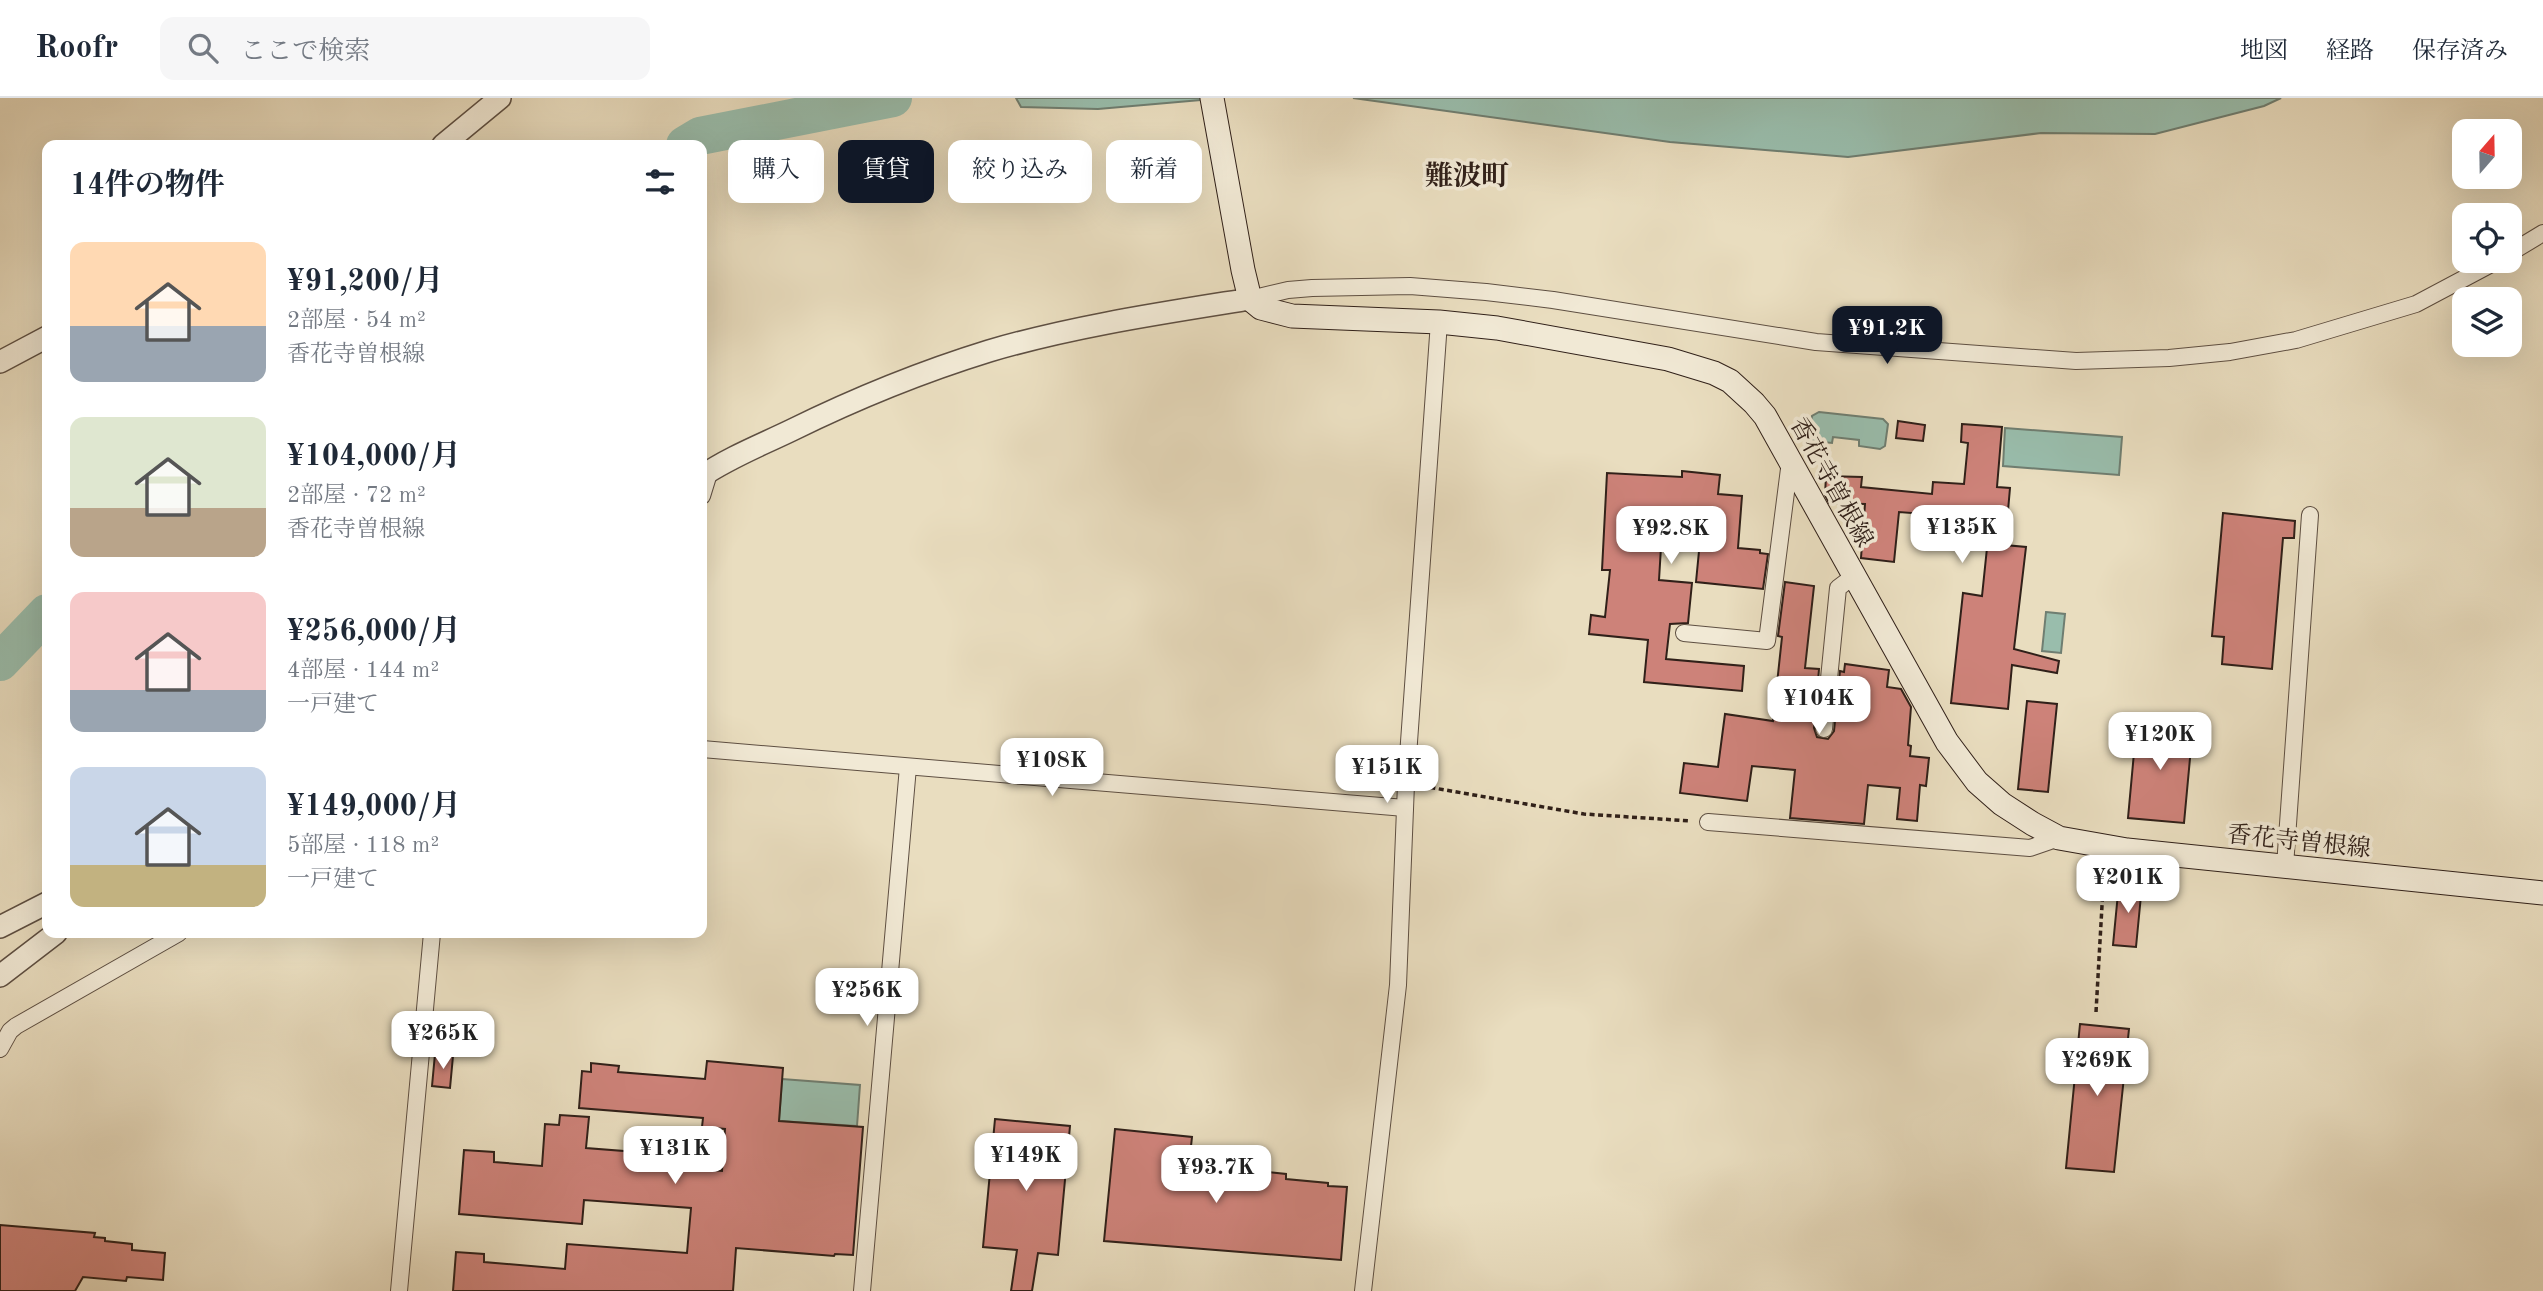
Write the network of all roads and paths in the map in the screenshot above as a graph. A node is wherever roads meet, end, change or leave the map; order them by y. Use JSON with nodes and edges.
{"nodes":[{"id":1,"x":499,"y":98,"type":"edge"},
{"id":2,"x":1212,"y":98,"type":"edge"},
{"id":3,"x":449,"y":140,"type":"edge"},
{"id":4,"x":2543,"y":233,"type":"edge"},
{"id":5,"x":2522,"y":246,"type":"edge"},
{"id":6,"x":2474,"y":273,"type":"edge"},
{"id":7,"x":1250,"y":299,"type":"junction"},
{"id":8,"x":1439,"y":322,"type":"junction"},
{"id":9,"x":42,"y":340,"type":"edge"},
{"id":10,"x":0,"y":362,"type":"edge"},
{"id":11,"x":1790,"y":461,"type":"junction"},
{"id":12,"x":707,"y":472,"type":"edge"},
{"id":13,"x":2310,"y":515,"type":"dead end"},
{"id":14,"x":1854,"y":576,"type":"junction"},
{"id":15,"x":1684,"y":633,"type":"dead end"},
{"id":16,"x":1824,"y":729,"type":"dead end"},
{"id":17,"x":707,"y":749,"type":"edge"},
{"id":18,"x":908,"y":767,"type":"junction"},
{"id":19,"x":1406,"y":783,"type":"junction"},
{"id":20,"x":1405,"y":808,"type":"junction"},
{"id":21,"x":1707,"y":822,"type":"joint"},
{"id":22,"x":2059,"y":838,"type":"junction"},
{"id":23,"x":2284,"y":866,"type":"junction"},
{"id":24,"x":2122,"y":872,"type":"dead end"},
{"id":25,"x":2543,"y":893,"type":"edge"},
{"id":26,"x":42,"y":906,"type":"edge"},
{"id":27,"x":0,"y":927,"type":"edge"},
{"id":28,"x":49,"y":938,"type":"edge"},
{"id":29,"x":169,"y":938,"type":"edge"},
{"id":30,"x":432,"y":938,"type":"edge"},
{"id":31,"x":0,"y":976,"type":"edge"},
{"id":32,"x":2096,"y":1012,"type":"dead end"},
{"id":33,"x":0,"y":1049,"type":"edge"},
{"id":34,"x":399,"y":1291,"type":"edge"},
{"id":35,"x":862,"y":1291,"type":"edge"},
{"id":36,"x":1363,"y":1291,"type":"edge"}],
"edges":[{"from":1,"to":3,"type":"street"},
{"from":2,"to":7,"type":"main road"},
{"from":4,"to":5,"type":"street"},
{"from":6,"to":7,"type":"street"},
{"from":7,"to":8,"type":"main road","name":"香花寺曽根線"},
{"from":7,"to":12,"type":"street"},
{"from":8,"to":11,"type":"main road","name":"香花寺曽根線"},
{"from":8,"to":19,"type":"street"},
{"from":9,"to":10,"type":"street"},
{"from":11,"to":14,"type":"main road","name":"香花寺曽根線"},
{"from":11,"to":15,"type":"street"},
{"from":13,"to":23,"type":"street"},
{"from":14,"to":16,"type":"street"},
{"from":14,"to":22,"type":"main road","name":"香花寺曽根線"},
{"from":17,"to":18,"type":"street"},
{"from":18,"to":20,"type":"street"},
{"from":18,"to":35,"type":"street"},
{"from":19,"to":20,"type":"street"},
{"from":19,"to":21,"type":"path"},
{"from":20,"to":36,"type":"street"},
{"from":21,"to":22,"type":"street"},
{"from":22,"to":23,"type":"main road","name":"香花寺曽根線"},
{"from":23,"to":25,"type":"main road","name":"香花寺曽根線"},
{"from":24,"to":32,"type":"path"},
{"from":26,"to":27,"type":"street"},
{"from":28,"to":31,"type":"street"},
{"from":29,"to":33,"type":"street"},
{"from":30,"to":34,"type":"street"}]}
